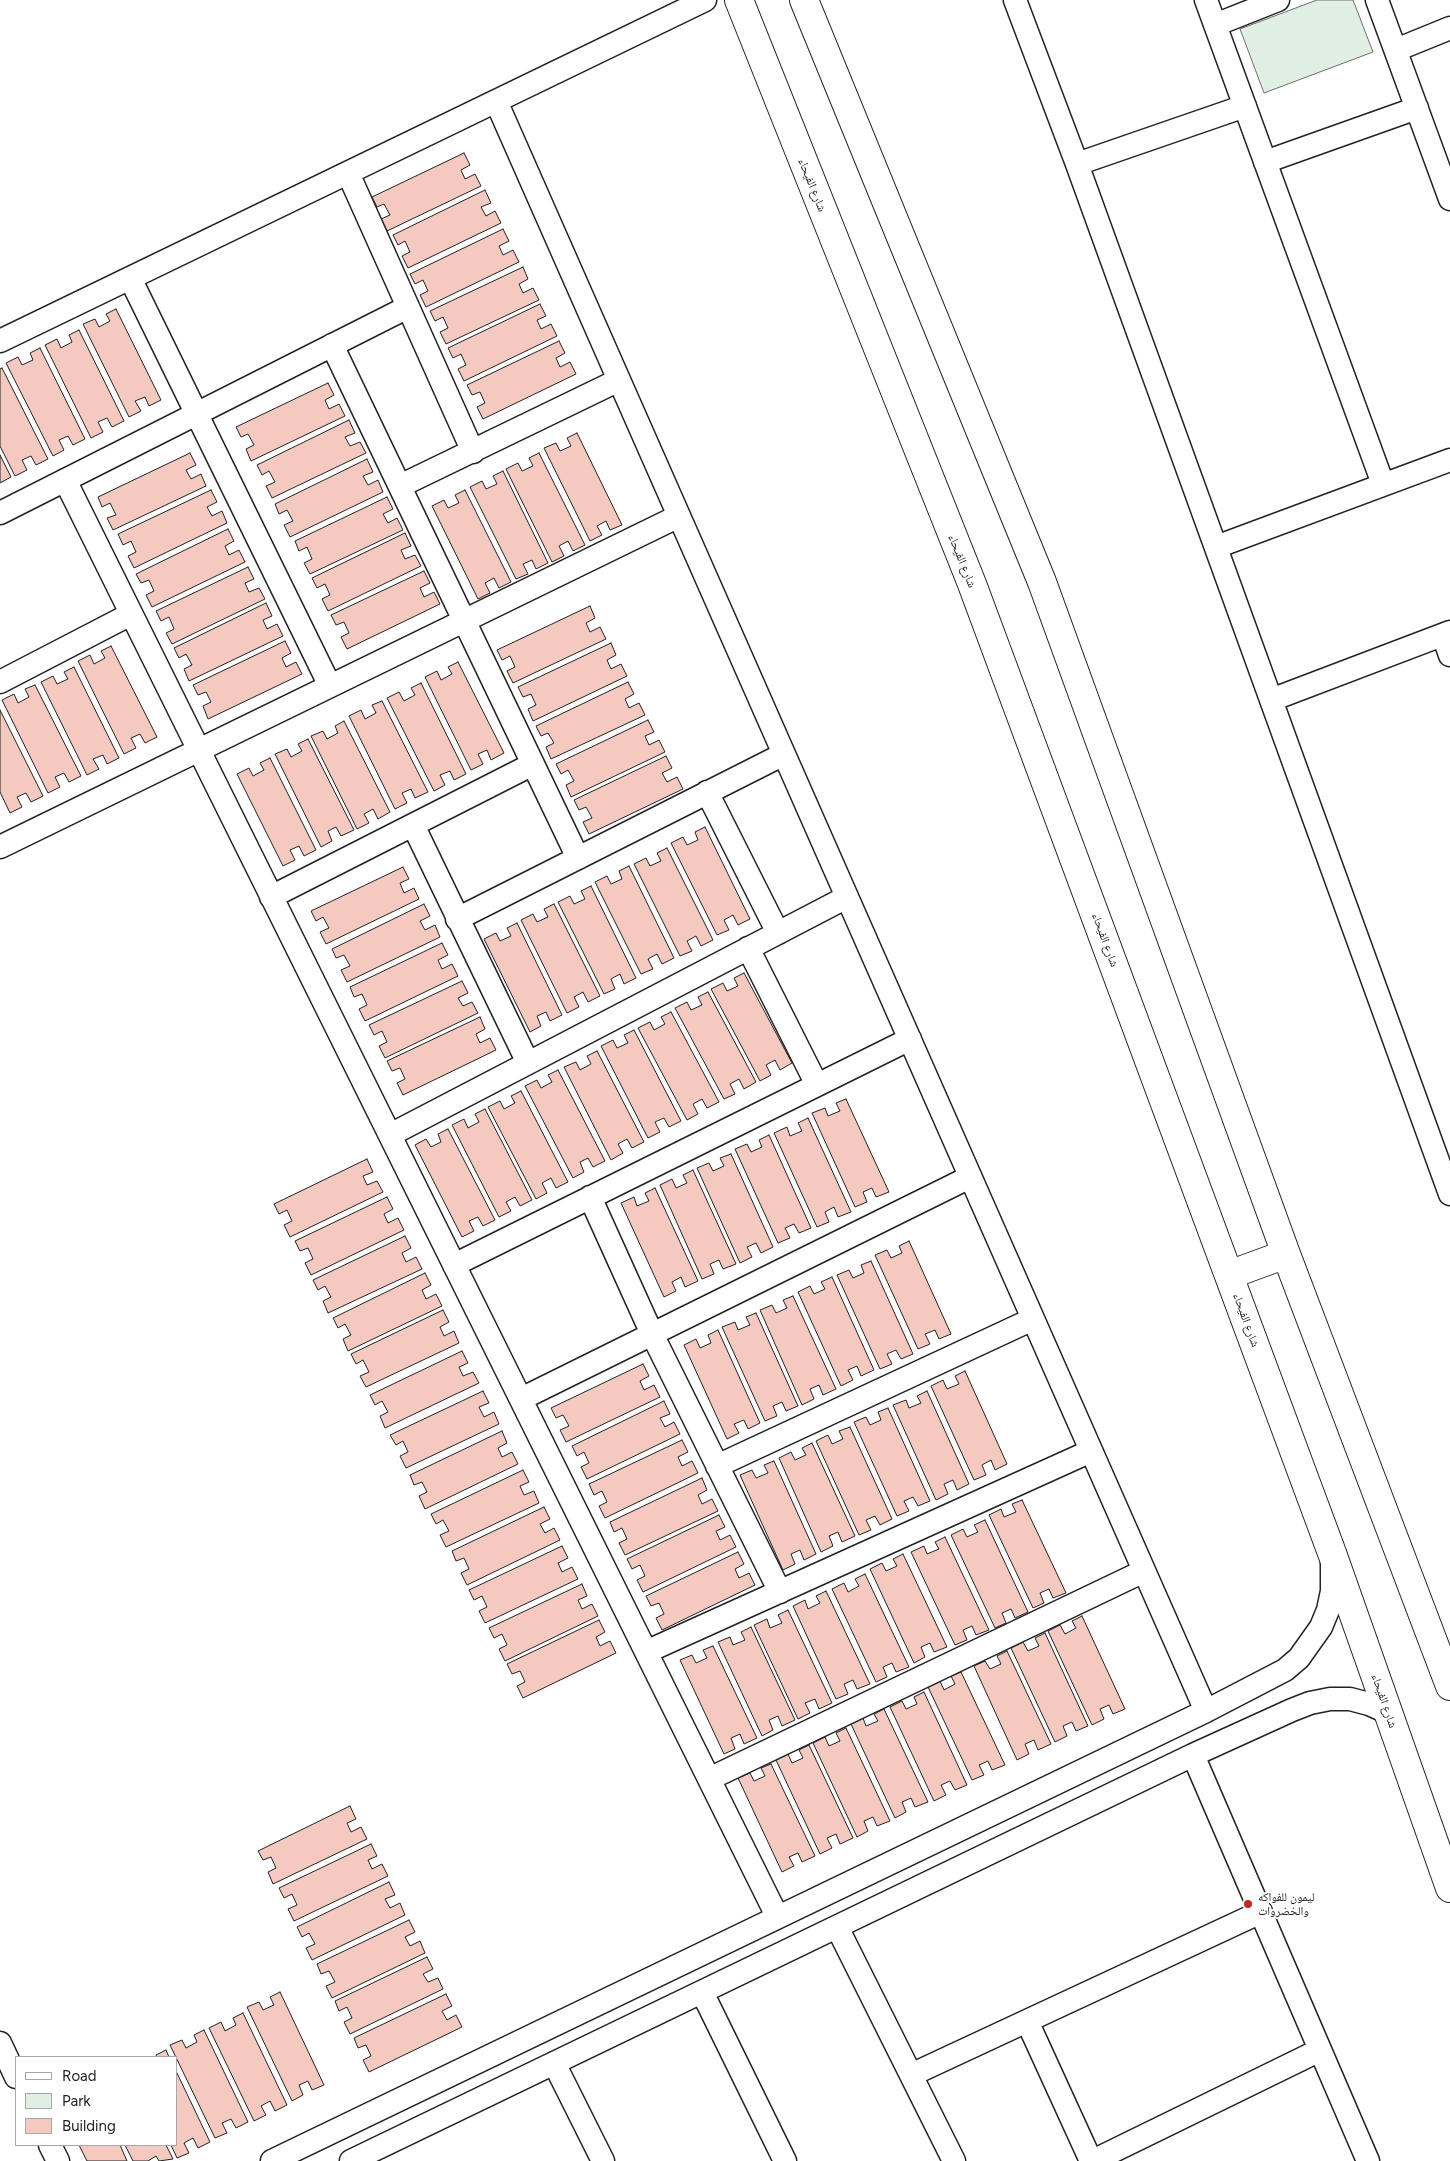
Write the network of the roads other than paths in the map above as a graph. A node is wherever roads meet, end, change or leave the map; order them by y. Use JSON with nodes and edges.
{"nodes":[{"id":1,"x":705,"y":0,"type":"edge"},
{"id":2,"x":739,"y":0,"type":"edge"},
{"id":3,"x":804,"y":0,"type":"edge"},
{"id":4,"x":1015,"y":0,"type":"edge"},
{"id":5,"x":1206,"y":0,"type":"edge"},
{"id":6,"x":1278,"y":0,"type":"edge"},
{"id":7,"x":1377,"y":0,"type":"edge"},
{"id":8,"x":1215,"y":25,"type":"junction"},
{"id":9,"x":1450,"y":28,"type":"edge"},
{"id":10,"x":1396,"y":50,"type":"junction"},
{"id":11,"x":496,"y":101,"type":"junction"},
{"id":12,"x":1245,"y":106,"type":"junction"},
{"id":13,"x":1417,"y":108,"type":"junction"},
{"id":14,"x":1265,"y":162,"type":"junction"},
{"id":15,"x":1077,"y":164,"type":"junction"},
{"id":16,"x":348,"y":173,"type":"junction"},
{"id":17,"x":1450,"y":199,"type":"edge"},
{"id":18,"x":130,"y":278,"type":"junction"},
{"id":19,"x":408,"y":307,"type":"junction"},
{"id":20,"x":0,"y":341,"type":"edge"},
{"id":21,"x":332,"y":345,"type":"junction"},
{"id":22,"x":619,"y":380,"type":"junction"},
{"id":23,"x":196,"y":414,"type":"junction"},
{"id":24,"x":473,"y":452,"type":"junction"},
{"id":25,"x":1450,"y":460,"type":"edge"},
{"id":26,"x":65,"y":480,"type":"junction"},
{"id":27,"x":1383,"y":484,"type":"junction"},
{"id":28,"x":400,"y":486,"type":"junction"},
{"id":29,"x":0,"y":513,"type":"edge"},
{"id":30,"x":679,"y":516,"type":"junction"},
{"id":31,"x":1216,"y":547,"type":"junction"},
{"id":32,"x":131,"y":614,"type":"junction"},
{"id":33,"x":464,"y":620,"type":"junction"},
{"id":34,"x":1448,"y":641,"type":"edge"},
{"id":35,"x":0,"y":682,"type":"edge"},
{"id":36,"x":330,"y":686,"type":"junction"},
{"id":37,"x":1271,"y":700,"type":"junction"},
{"id":38,"x":199,"y":750,"type":"junction"},
{"id":39,"x":784,"y":754,"type":"junction"},
{"id":40,"x":533,"y":764,"type":"junction"},
{"id":41,"x":707,"y":792,"type":"junction"},
{"id":42,"x":413,"y":825,"type":"junction"},
{"id":43,"x":0,"y":847,"type":"edge"},
{"id":44,"x":578,"y":858,"type":"junction"},
{"id":45,"x":272,"y":897,"type":"junction"},
{"id":46,"x":847,"y":897,"type":"junction"},
{"id":47,"x":457,"y":919,"type":"junction"},
{"id":48,"x":778,"y":933,"type":"junction"},
{"id":49,"x":748,"y":948,"type":"junction"},
{"id":50,"x":910,"y":1039,"type":"junction"},
{"id":51,"x":528,"y":1063,"type":"junction"},
{"id":52,"x":817,"y":1086,"type":"junction"},
{"id":53,"x":390,"y":1135,"type":"junction"},
{"id":54,"x":1444,"y":1161,"type":"edge"},
{"id":55,"x":970,"y":1177,"type":"junction"},
{"id":56,"x":1450,"y":1194,"type":"edge"},
{"id":57,"x":590,"y":1198,"type":"junction"},
{"id":58,"x":1286,"y":1254,"type":"junction"},
{"id":59,"x":454,"y":1265,"type":"junction"},
{"id":60,"x":1229,"y":1275,"type":"junction"},
{"id":61,"x":1033,"y":1319,"type":"junction"},
{"id":62,"x":652,"y":1334,"type":"junction"},
{"id":63,"x":521,"y":1399,"type":"junction"},
{"id":64,"x":1091,"y":1451,"type":"junction"},
{"id":65,"x":717,"y":1466,"type":"junction"},
{"id":66,"x":1332,"y":1553,"type":"junction"},
{"id":67,"x":1144,"y":1571,"type":"junction"},
{"id":68,"x":780,"y":1592,"type":"junction"},
{"id":69,"x":646,"y":1652,"type":"junction"},
{"id":70,"x":1450,"y":1686,"type":"edge"},
{"id":71,"x":1206,"y":1711,"type":"junction"},
{"id":72,"x":1388,"y":1712,"type":"junction"},
{"id":73,"x":1193,"y":1755,"type":"junction"},
{"id":74,"x":709,"y":1779,"type":"junction"},
{"id":75,"x":940,"y":1838,"type":"junction"},
{"id":76,"x":955,"y":1870,"type":"junction"},
{"id":77,"x":1450,"y":1888,"type":"edge"},
{"id":78,"x":1261,"y":1912,"type":"junction"},
{"id":79,"x":777,"y":1916,"type":"junction"},
{"id":80,"x":837,"y":1927,"type":"junction"},
{"id":81,"x":702,"y":1992,"type":"junction"},
{"id":82,"x":1026,"y":2021,"type":"junction"},
{"id":83,"x":0,"y":2043,"type":"edge"},
{"id":84,"x":1320,"y":2050,"type":"junction"},
{"id":85,"x":554,"y":2064,"type":"junction"},
{"id":86,"x":15,"y":2074,"type":"edge"},
{"id":87,"x":911,"y":2075,"type":"junction"},
{"id":88,"x":50,"y":2146,"type":"edge"},
{"id":89,"x":58,"y":2161,"type":"edge"},
{"id":90,"x":272,"y":2161,"type":"edge"},
{"id":91,"x":351,"y":2161,"type":"edge"},
{"id":92,"x":603,"y":2161,"type":"edge"},
{"id":93,"x":786,"y":2161,"type":"edge"},
{"id":94,"x":954,"y":2161,"type":"edge"},
{"id":95,"x":1092,"y":2161,"type":"edge"},
{"id":96,"x":1368,"y":2161,"type":"edge"}],
"edges":[{"from":1,"to":11,"type":"street"},
{"from":2,"to":60,"type":"highway","name":"شارع الفيحاء"},
{"from":3,"to":58,"type":"highway"},
{"from":4,"to":15,"type":"street"},
{"from":5,"to":8,"type":"street"},
{"from":6,"to":8,"type":"street"},
{"from":7,"to":10,"type":"street"},
{"from":8,"to":12,"type":"street"},
{"from":9,"to":10,"type":"street"},
{"from":10,"to":13,"type":"street"},
{"from":11,"to":16,"type":"street"},
{"from":11,"to":22,"type":"street"},
{"from":12,"to":14,"type":"street"},
{"from":12,"to":15,"type":"street"},
{"from":13,"to":14,"type":"street"},
{"from":13,"to":17,"type":"street"},
{"from":14,"to":27,"type":"street"},
{"from":15,"to":31,"type":"street"},
{"from":16,"to":18,"type":"street"},
{"from":16,"to":19,"type":"street"},
{"from":18,"to":20,"type":"street"},
{"from":18,"to":23,"type":"street"},
{"from":19,"to":21,"type":"street"},
{"from":19,"to":24,"type":"street"},
{"from":21,"to":23,"type":"street"},
{"from":21,"to":28,"type":"street"},
{"from":22,"to":24,"type":"street"},
{"from":22,"to":30,"type":"street"},
{"from":23,"to":26,"type":"street"},
{"from":23,"to":36,"type":"street"},
{"from":24,"to":28,"type":"street"},
{"from":25,"to":27,"type":"street"},
{"from":26,"to":29,"type":"street"},
{"from":26,"to":32,"type":"street"},
{"from":27,"to":31,"type":"street"},
{"from":28,"to":33,"type":"street"},
{"from":30,"to":33,"type":"street"},
{"from":30,"to":39,"type":"street"},
{"from":31,"to":37,"type":"street"},
{"from":32,"to":35,"type":"street"},
{"from":32,"to":38,"type":"street"},
{"from":33,"to":36,"type":"street"},
{"from":33,"to":40,"type":"street"},
{"from":34,"to":37,"type":"street"},
{"from":36,"to":38,"type":"street"},
{"from":37,"to":54,"type":"street"},
{"from":38,"to":43,"type":"street"},
{"from":38,"to":45,"type":"street"},
{"from":39,"to":41,"type":"street"},
{"from":39,"to":46,"type":"street"},
{"from":40,"to":42,"type":"street"},
{"from":40,"to":44,"type":"street"},
{"from":41,"to":44,"type":"street"},
{"from":41,"to":48,"type":"street"},
{"from":42,"to":45,"type":"street"},
{"from":42,"to":47,"type":"street"},
{"from":44,"to":47,"type":"street"},
{"from":45,"to":53,"type":"street"},
{"from":46,"to":48,"type":"street"},
{"from":46,"to":50,"type":"street"},
{"from":47,"to":51,"type":"street"},
{"from":48,"to":49,"type":"street"},
{"from":49,"to":51,"type":"street"},
{"from":49,"to":52,"type":"street"},
{"from":50,"to":52,"type":"street"},
{"from":50,"to":55,"type":"street"},
{"from":51,"to":53,"type":"street"},
{"from":52,"to":57,"type":"street"},
{"from":53,"to":59,"type":"street"},
{"from":54,"to":56,"type":"street"},
{"from":55,"to":61,"type":"street"},
{"from":55,"to":62,"type":"street"},
{"from":57,"to":59,"type":"street"},
{"from":57,"to":62,"type":"street"},
{"from":58,"to":60,"type":"highway"},
{"from":58,"to":70,"type":"highway"},
{"from":59,"to":63,"type":"street"},
{"from":60,"to":66,"type":"highway","name":"شارع الفيحاء"},
{"from":61,"to":64,"type":"street"},
{"from":61,"to":65,"type":"street"},
{"from":62,"to":63,"type":"street"},
{"from":62,"to":65,"type":"street"},
{"from":63,"to":69,"type":"street"},
{"from":64,"to":67,"type":"street"},
{"from":64,"to":68,"type":"street"},
{"from":65,"to":68,"type":"street"},
{"from":66,"to":71,"type":"street"},
{"from":66,"to":72,"type":"highway","name":"شارع الفيحاء"},
{"from":67,"to":71,"type":"street"},
{"from":67,"to":74,"type":"street"},
{"from":68,"to":69,"type":"street"},
{"from":69,"to":74,"type":"street"},
{"from":71,"to":75,"type":"street"},
{"from":72,"to":73,"type":"street"},
{"from":72,"to":77,"type":"highway","name":"شارع الفيحاء"},
{"from":73,"to":76,"type":"street"},
{"from":73,"to":78,"type":"street"},
{"from":74,"to":79,"type":"street"},
{"from":75,"to":76,"type":"street"},
{"from":75,"to":79,"type":"street"},
{"from":76,"to":80,"type":"street"},
{"from":78,"to":82,"type":"street"},
{"from":78,"to":84,"type":"street"},
{"from":79,"to":90,"type":"street"},
{"from":80,"to":81,"type":"street"},
{"from":80,"to":87,"type":"street"},
{"from":81,"to":85,"type":"street"},
{"from":81,"to":93,"type":"street"},
{"from":82,"to":87,"type":"street"},
{"from":82,"to":95,"type":"street"},
{"from":83,"to":86,"type":"street"},
{"from":84,"to":95,"type":"street"},
{"from":84,"to":96,"type":"street"},
{"from":85,"to":91,"type":"street"},
{"from":85,"to":92,"type":"street"},
{"from":87,"to":94,"type":"street"},
{"from":88,"to":89,"type":"street"}]}
